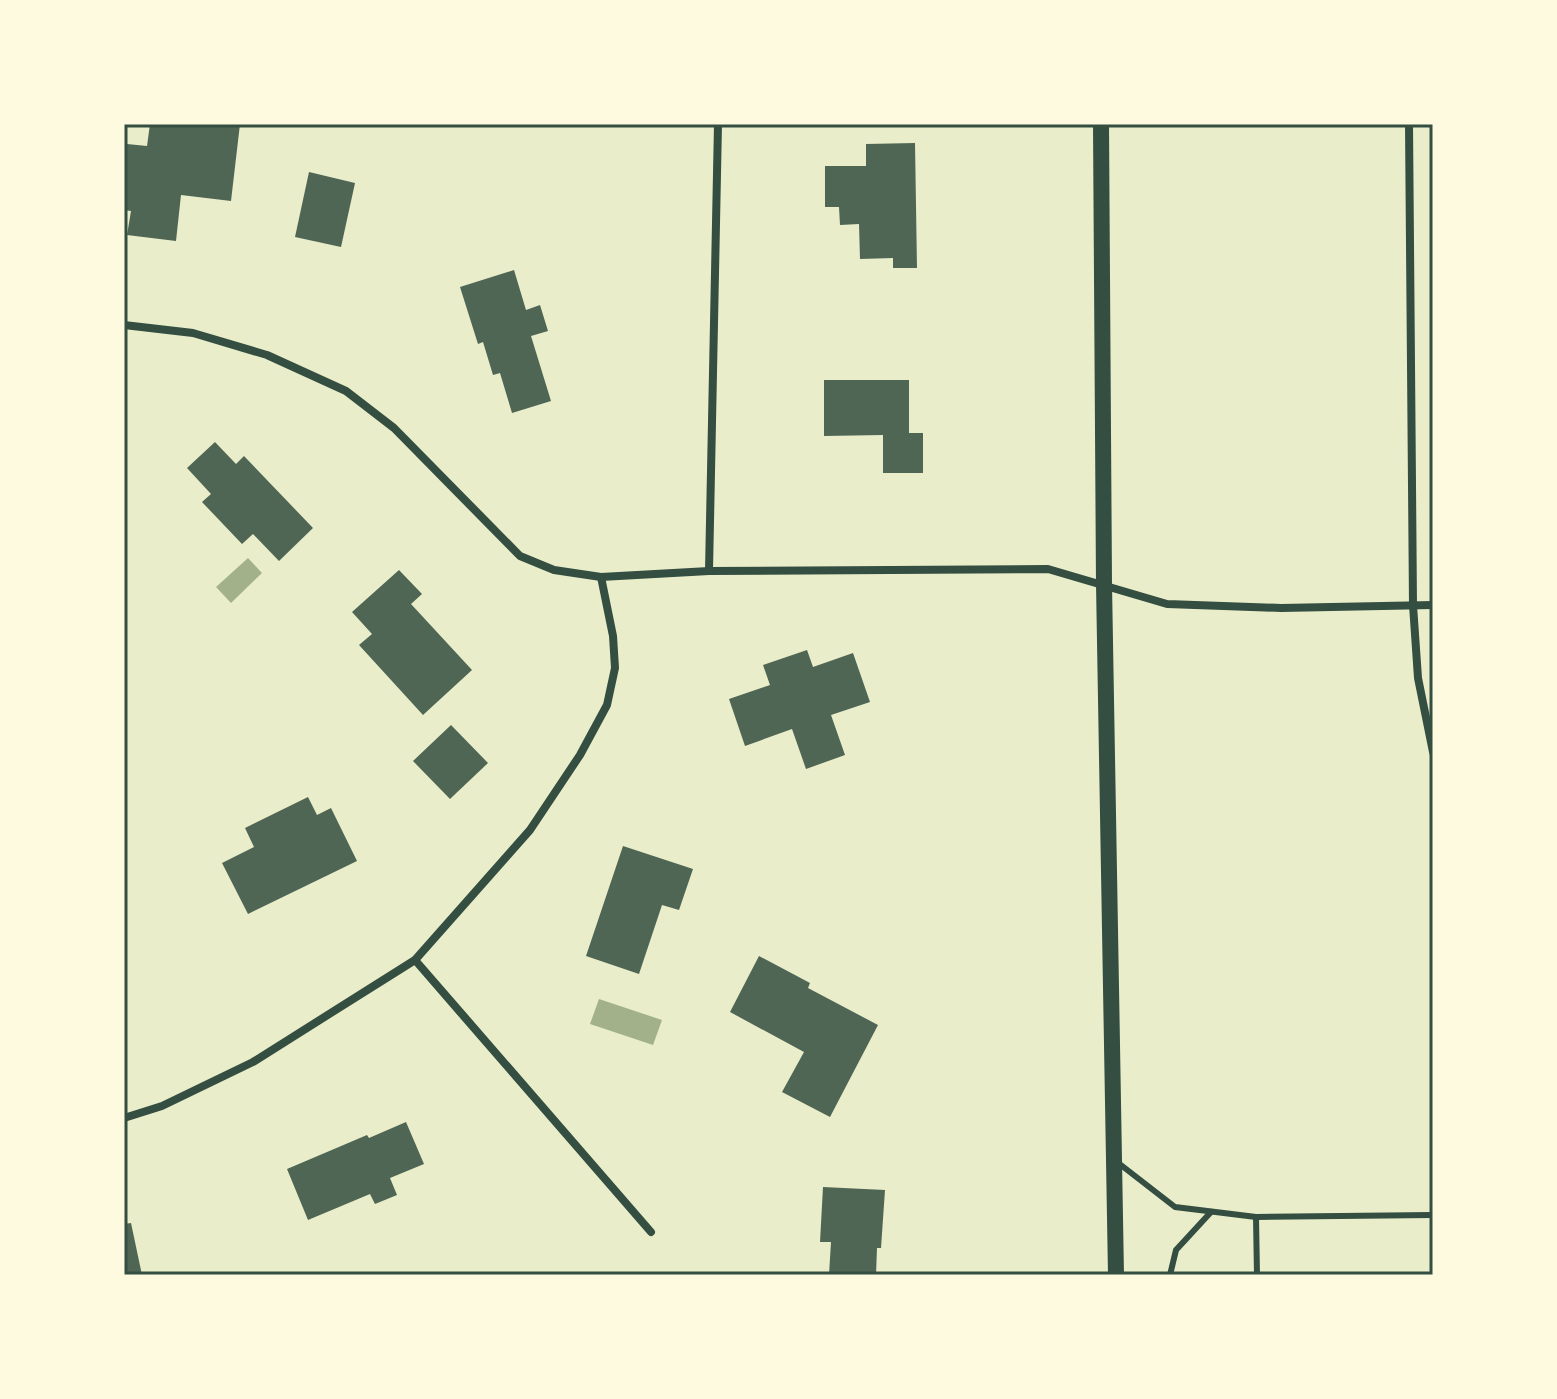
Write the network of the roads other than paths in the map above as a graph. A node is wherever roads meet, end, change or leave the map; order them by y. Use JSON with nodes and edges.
{"nodes":[{"id":1,"x":718,"y":124,"type":"edge"},
{"id":2,"x":1101,"y":124,"type":"edge"},
{"id":3,"x":1409,"y":124,"type":"edge"},
{"id":4,"x":124,"y":325,"type":"edge"},
{"id":5,"x":709,"y":571,"type":"junction"},
{"id":6,"x":601,"y":577,"type":"junction"},
{"id":7,"x":1104,"y":584,"type":"junction"},
{"id":8,"x":1413,"y":605,"type":"junction"},
{"id":9,"x":1433,"y":605,"type":"edge"},
{"id":10,"x":1433,"y":752,"type":"edge"},
{"id":11,"x":415,"y":960,"type":"junction"},
{"id":12,"x":124,"y":1118,"type":"edge"},
{"id":13,"x":1115,"y":1161,"type":"junction"},
{"id":14,"x":1211,"y":1212,"type":"junction"},
{"id":15,"x":1433,"y":1215,"type":"edge"},
{"id":16,"x":1256,"y":1217,"type":"junction"},
{"id":17,"x":651,"y":1232,"type":"dead end"},
{"id":18,"x":1116,"y":1275,"type":"edge"},
{"id":19,"x":1170,"y":1275,"type":"edge"},
{"id":20,"x":1257,"y":1275,"type":"edge"}],
"edges":[{"from":1,"to":5,"type":"street"},
{"from":2,"to":7,"type":"main road"},
{"from":3,"to":8,"type":"street"},
{"from":4,"to":6,"type":"street"},
{"from":5,"to":6,"type":"street"},
{"from":5,"to":7,"type":"street"},
{"from":6,"to":11,"type":"street"},
{"from":7,"to":8,"type":"street"},
{"from":7,"to":13,"type":"main road"},
{"from":8,"to":9,"type":"street"},
{"from":8,"to":10,"type":"street"},
{"from":11,"to":12,"type":"street"},
{"from":11,"to":17,"type":"street"},
{"from":13,"to":14,"type":"lane"},
{"from":13,"to":18,"type":"main road"},
{"from":14,"to":16,"type":"lane"},
{"from":14,"to":19,"type":"lane"},
{"from":15,"to":16,"type":"lane"},
{"from":16,"to":20,"type":"lane"}]}
